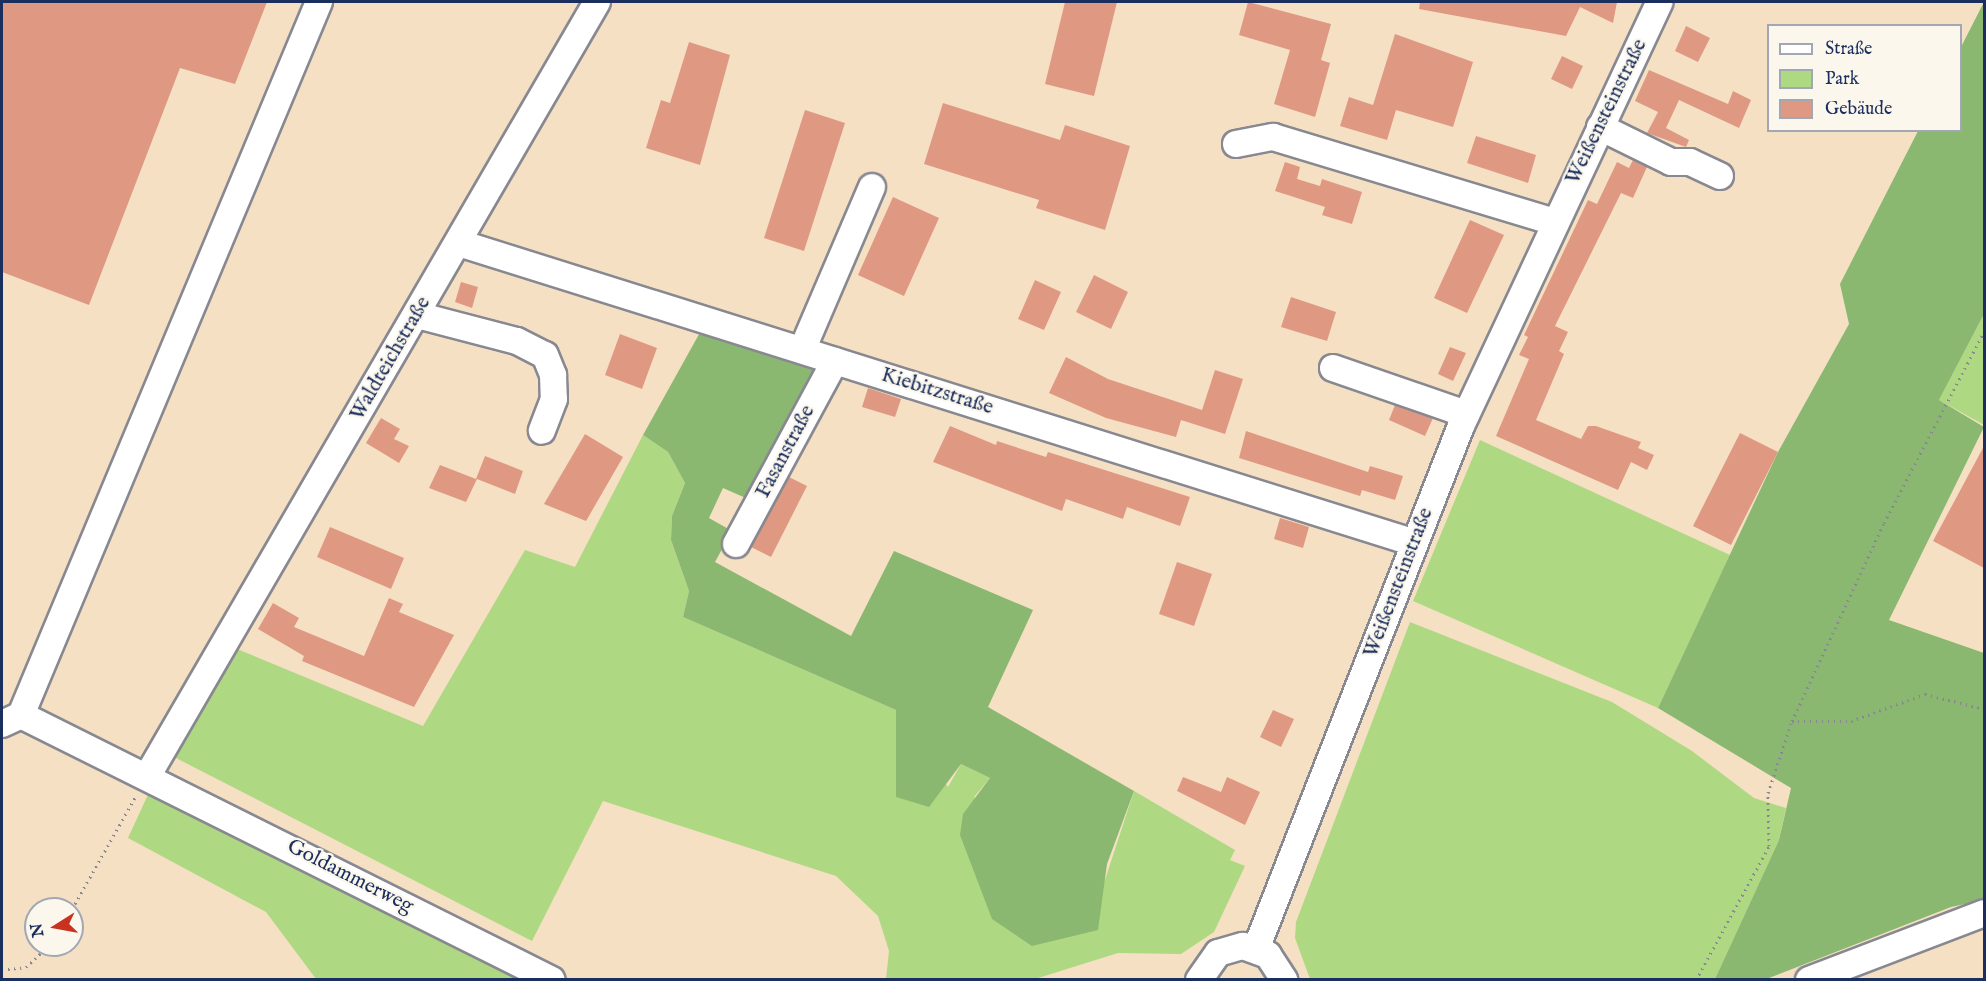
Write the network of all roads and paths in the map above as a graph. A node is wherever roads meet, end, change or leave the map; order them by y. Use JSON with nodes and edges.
{"nodes":[{"id":1,"x":319,"y":2,"type":"edge"},
{"id":2,"x":597,"y":2,"type":"edge"},
{"id":3,"x":1660,"y":2,"type":"edge"},
{"id":4,"x":1600,"y":127,"type":"junction"},
{"id":5,"x":1236,"y":144,"type":"dead end"},
{"id":6,"x":1720,"y":176,"type":"dead end"},
{"id":7,"x":872,"y":187,"type":"dead end"},
{"id":8,"x":1554,"y":222,"type":"junction"},
{"id":9,"x":459,"y":243,"type":"junction"},
{"id":10,"x":417,"y":315,"type":"junction"},
{"id":11,"x":1984,"y":332,"type":"edge"},
{"id":12,"x":803,"y":348,"type":"junction"},
{"id":13,"x":835,"y":361,"type":"junction"},
{"id":14,"x":1333,"y":368,"type":"dead end"},
{"id":15,"x":1466,"y":414,"type":"junction"},
{"id":16,"x":542,"y":431,"type":"dead end"},
{"id":17,"x":1415,"y":543,"type":"junction"},
{"id":18,"x":736,"y":544,"type":"dead end"},
{"id":19,"x":1984,"y":709,"type":"edge"},
{"id":20,"x":11,"y":720,"type":"edge"},
{"id":21,"x":1792,"y":721,"type":"junction"},
{"id":22,"x":148,"y":775,"type":"junction"},
{"id":23,"x":79,"y":897,"type":"edge"},
{"id":24,"x":1984,"y":913,"type":"edge"},
{"id":25,"x":1256,"y":949,"type":"junction"},
{"id":26,"x":37,"y":957,"type":"edge"},
{"id":27,"x":8,"y":969,"type":"dead end"},
{"id":28,"x":552,"y":980,"type":"edge"},
{"id":29,"x":1199,"y":980,"type":"edge"},
{"id":30,"x":1284,"y":980,"type":"edge"},
{"id":31,"x":1696,"y":980,"type":"edge"},
{"id":32,"x":1809,"y":980,"type":"edge"}],
"edges":[{"from":1,"to":20,"type":"street"},
{"from":2,"to":9,"type":"street","name":"Waldteichstraße"},
{"from":3,"to":4,"type":"street","name":"Weißensteinstraße"},
{"from":4,"to":6,"type":"street"},
{"from":4,"to":8,"type":"street","name":"Weißensteinstraße"},
{"from":5,"to":8,"type":"street"},
{"from":7,"to":12,"type":"street"},
{"from":8,"to":15,"type":"street","name":"Weißensteinstraße"},
{"from":9,"to":10,"type":"street","name":"Waldteichstraße"},
{"from":9,"to":12,"type":"street","name":"Kiebitzstraße"},
{"from":10,"to":16,"type":"street"},
{"from":10,"to":22,"type":"street","name":"Waldteichstraße"},
{"from":11,"to":21,"type":"path"},
{"from":12,"to":13,"type":"street","name":"Kiebitzstraße"},
{"from":13,"to":17,"type":"street","name":"Kiebitzstraße"},
{"from":13,"to":18,"type":"street","name":"Fasanstraße"},
{"from":14,"to":15,"type":"street"},
{"from":15,"to":17,"type":"street","name":"Weißensteinstraße"},
{"from":17,"to":25,"type":"street","name":"Weißensteinstraße"},
{"from":19,"to":21,"type":"path"},
{"from":20,"to":22,"type":"street","name":"Goldammerweg"},
{"from":21,"to":31,"type":"path"},
{"from":22,"to":23,"type":"path"},
{"from":22,"to":28,"type":"street","name":"Goldammerweg"},
{"from":24,"to":32,"type":"street"},
{"from":25,"to":29,"type":"street"},
{"from":25,"to":30,"type":"street"},
{"from":26,"to":27,"type":"path"}]}
